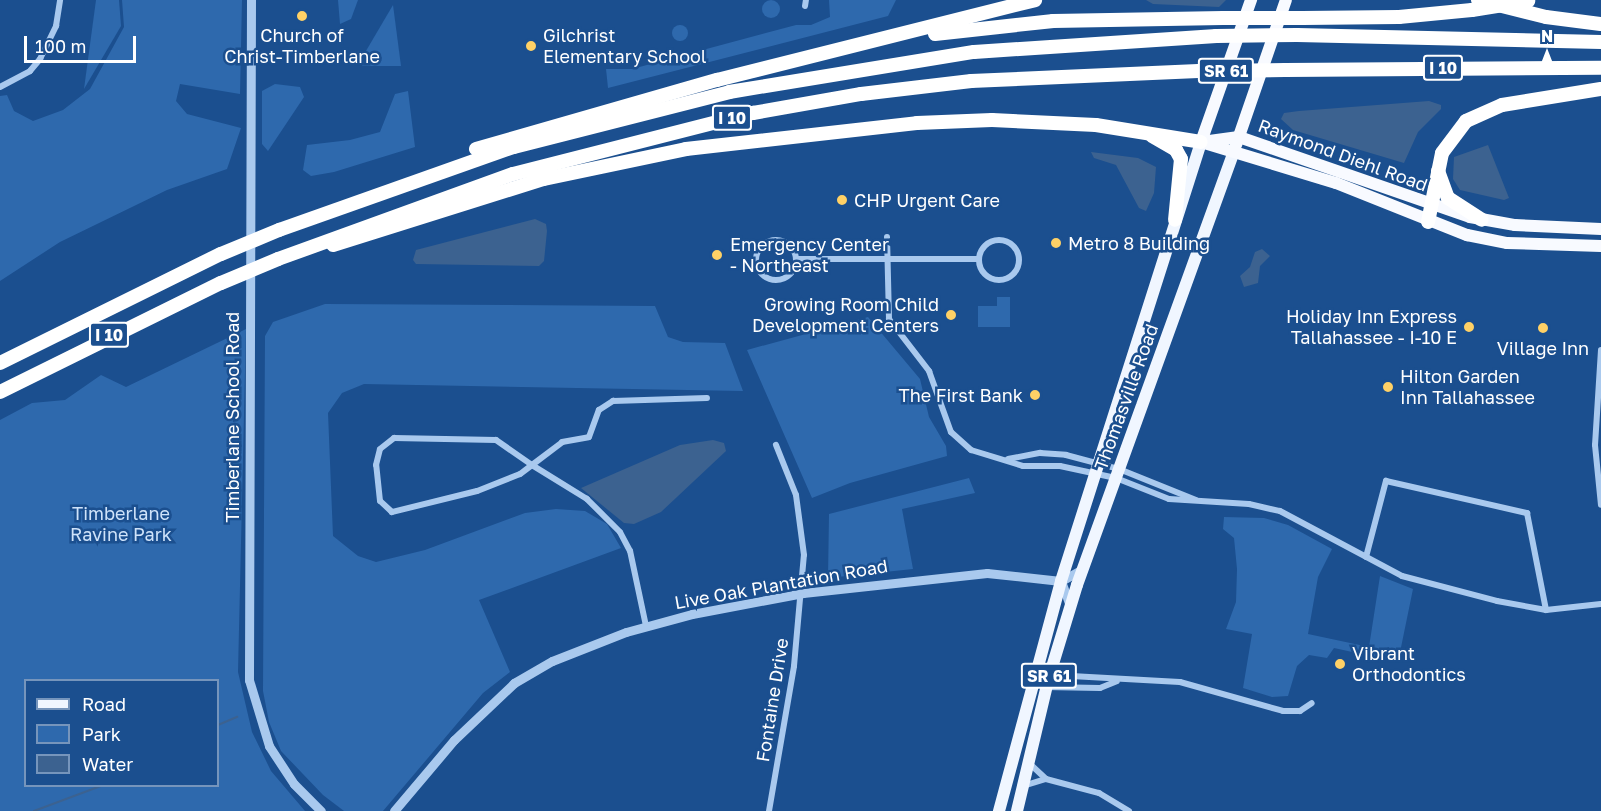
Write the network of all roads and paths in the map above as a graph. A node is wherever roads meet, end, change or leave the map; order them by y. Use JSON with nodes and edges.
{"nodes":[{"id":1,"x":60,"y":0,"type":"edge"},
{"id":2,"x":251,"y":0,"type":"edge"},
{"id":3,"x":1035,"y":0,"type":"edge"},
{"id":4,"x":1251,"y":0,"type":"edge"},
{"id":5,"x":1286,"y":0,"type":"edge"},
{"id":6,"x":1531,"y":1,"type":"edge"},
{"id":7,"x":1475,"y":5,"type":"edge"},
{"id":8,"x":1601,"y":24,"type":"edge"},
{"id":9,"x":1601,"y":42,"type":"edge"},
{"id":10,"x":838,"y":50,"type":"junction"},
{"id":11,"x":1601,"y":68,"type":"edge"},
{"id":12,"x":0,"y":87,"type":"edge"},
{"id":13,"x":1601,"y":89,"type":"edge"},
{"id":14,"x":1143,"y":130,"type":"junction"},
{"id":15,"x":1239,"y":137,"type":"junction"},
{"id":16,"x":1201,"y":142,"type":"junction"},
{"id":17,"x":1234,"y":152,"type":"junction"},
{"id":18,"x":1439,"y":162,"type":"junction"},
{"id":19,"x":1429,"y":204,"type":"junction"},
{"id":20,"x":330,"y":210,"type":"junction"},
{"id":21,"x":1175,"y":220,"type":"junction"},
{"id":22,"x":1482,"y":220,"type":"junction"},
{"id":23,"x":1428,"y":222,"type":"junction"},
{"id":24,"x":1601,"y":229,"type":"edge"},
{"id":25,"x":886,"y":237,"type":"dead end"},
{"id":26,"x":1601,"y":246,"type":"edge"},
{"id":27,"x":278,"y":259,"type":"junction"},
{"id":28,"x":796,"y":259,"type":"junction"},
{"id":29,"x":886,"y":259,"type":"junction"},
{"id":30,"x":980,"y":259,"type":"junction"},
{"id":31,"x":1601,"y":351,"type":"edge"},
{"id":32,"x":0,"y":363,"type":"edge"},
{"id":33,"x":0,"y":392,"type":"edge"},
{"id":34,"x":707,"y":398,"type":"dead end"},
{"id":35,"x":776,"y":445,"type":"dead end"},
{"id":36,"x":1007,"y":459,"type":"junction"},
{"id":37,"x":532,"y":465,"type":"junction"},
{"id":38,"x":1095,"y":468,"type":"junction"},
{"id":39,"x":1117,"y":473,"type":"junction"},
{"id":40,"x":1601,"y":505,"type":"edge"},
{"id":41,"x":1366,"y":557,"type":"junction"},
{"id":42,"x":1083,"y":568,"type":"junction"},
{"id":43,"x":1061,"y":581,"type":"junction"},
{"id":44,"x":803,"y":593,"type":"junction"},
{"id":45,"x":1601,"y":604,"type":"edge"},
{"id":46,"x":1070,"y":608,"type":"junction"},
{"id":47,"x":1546,"y":610,"type":"junction"},
{"id":48,"x":646,"y":626,"type":"junction"},
{"id":49,"x":1033,"y":678,"type":"junction"},
{"id":50,"x":1118,"y":681,"type":"junction"},
{"id":51,"x":1048,"y":682,"type":"junction"},
{"id":52,"x":1312,"y":703,"type":"dead end"},
{"id":53,"x":1027,"y":760,"type":"junction"},
{"id":54,"x":1046,"y":779,"type":"junction"},
{"id":55,"x":1004,"y":783,"type":"junction"},
{"id":56,"x":1022,"y":787,"type":"junction"},
{"id":57,"x":321,"y":811,"type":"edge"},
{"id":58,"x":394,"y":811,"type":"edge"},
{"id":59,"x":769,"y":811,"type":"edge"},
{"id":60,"x":999,"y":811,"type":"edge"},
{"id":61,"x":1017,"y":811,"type":"edge"},
{"id":62,"x":1129,"y":811,"type":"edge"}],
"edges":[{"from":1,"to":12,"type":"street"},
{"from":2,"to":57,"type":"street","name":"Timberlane School Road"},
{"from":3,"to":10,"type":"highway"},
{"from":4,"to":16,"type":"highway","name":"Thomasville Road","number":"SR 61"},
{"from":5,"to":15,"type":"highway","name":"Thomasville Road","number":"SR 61"},
{"from":6,"to":7,"type":"highway","bridge":true},
{"from":7,"to":8,"type":"highway"},
{"from":7,"to":10,"type":"highway","bridge":true},
{"from":9,"to":20,"type":"highway","number":"I 10","bridge":true},
{"from":10,"to":20,"type":"highway"},
{"from":11,"to":27,"type":"highway","number":"I 10","bridge":true},
{"from":13,"to":18,"type":"highway"},
{"from":14,"to":16,"type":"highway"},
{"from":14,"to":21,"type":"highway"},
{"from":14,"to":27,"type":"highway"},
{"from":15,"to":16,"type":"highway","name":"Raymond Diehl Road"},
{"from":15,"to":17,"type":"highway","name":"Thomasville Road","number":"SR 61"},
{"from":15,"to":19,"type":"highway","name":"Raymond Diehl Road"},
{"from":16,"to":17,"type":"highway","name":"Raymond Diehl Road"},
{"from":16,"to":21,"type":"main road","name":"Thomasville Road","number":"SR 61"},
{"from":17,"to":23,"type":"highway","name":"Raymond Diehl Road"},
{"from":17,"to":39,"type":"main road","name":"Thomasville Road","number":"SR 61"},
{"from":18,"to":19,"type":"highway"},
{"from":18,"to":22,"type":"highway"},
{"from":19,"to":22,"type":"highway","name":"Raymond Diehl Road"},
{"from":19,"to":23,"type":"highway"},
{"from":20,"to":32,"type":"highway","number":"I 10","bridge":true},
{"from":21,"to":38,"type":"main road","name":"Thomasville Road","number":"SR 61"},
{"from":22,"to":24,"type":"highway","name":"Raymond Diehl Road"},
{"from":23,"to":26,"type":"highway","name":"Raymond Diehl Road"},
{"from":25,"to":29,"type":"street"},
{"from":27,"to":33,"type":"highway","number":"I 10","bridge":true},
{"from":28,"to":28,"type":"street"},
{"from":28,"to":29,"type":"street"},
{"from":29,"to":30,"type":"street"},
{"from":29,"to":36,"type":"street"},
{"from":30,"to":30,"type":"street"},
{"from":31,"to":40,"type":"street"},
{"from":34,"to":37,"type":"street"},
{"from":35,"to":44,"type":"street","name":"Fontaine Drive"},
{"from":36,"to":38,"type":"street"},
{"from":36,"to":38,"type":"street"},
{"from":37,"to":37,"type":"street"},
{"from":37,"to":48,"type":"street"},
{"from":38,"to":39,"type":"street"},
{"from":38,"to":39,"type":"street"},
{"from":38,"to":43,"type":"main road","name":"Thomasville Road","number":"SR 61"},
{"from":39,"to":41,"type":"street"},
{"from":39,"to":42,"type":"main road","name":"Thomasville Road","number":"SR 61"},
{"from":41,"to":47,"type":"street"},
{"from":41,"to":47,"type":"street"},
{"from":42,"to":43,"type":"street"},
{"from":42,"to":46,"type":"main road","name":"Thomasville Road","number":"SR 61"},
{"from":43,"to":44,"type":"street","name":"Live Oak Plantation Road"},
{"from":43,"to":46,"type":"street"},
{"from":43,"to":49,"type":"main road","name":"Thomasville Road","number":"SR 61"},
{"from":44,"to":48,"type":"street","name":"Live Oak Plantation Road"},
{"from":44,"to":59,"type":"street","name":"Fontaine Drive"},
{"from":45,"to":47,"type":"street"},
{"from":46,"to":51,"type":"main road","name":"Thomasville Road","number":"SR 61"},
{"from":48,"to":58,"type":"street","name":"Live Oak Plantation Road"},
{"from":49,"to":51,"type":"street"},
{"from":49,"to":51,"type":"street"},
{"from":49,"to":55,"type":"main road","name":"Thomasville Road","number":"SR 61"},
{"from":50,"to":51,"type":"street"},
{"from":50,"to":51,"type":"street"},
{"from":50,"to":52,"type":"street"},
{"from":51,"to":53,"type":"main road","name":"Thomasville Road","number":"SR 61"},
{"from":53,"to":54,"type":"street"},
{"from":53,"to":56,"type":"main road","name":"Thomasville Road","number":"SR 61"},
{"from":54,"to":56,"type":"street"},
{"from":54,"to":62,"type":"street"},
{"from":55,"to":56,"type":"main road"},
{"from":55,"to":60,"type":"main road","name":"Thomasville Road","number":"SR 61"},
{"from":56,"to":61,"type":"main road","name":"Thomasville Road","number":"SR 61"}]}
